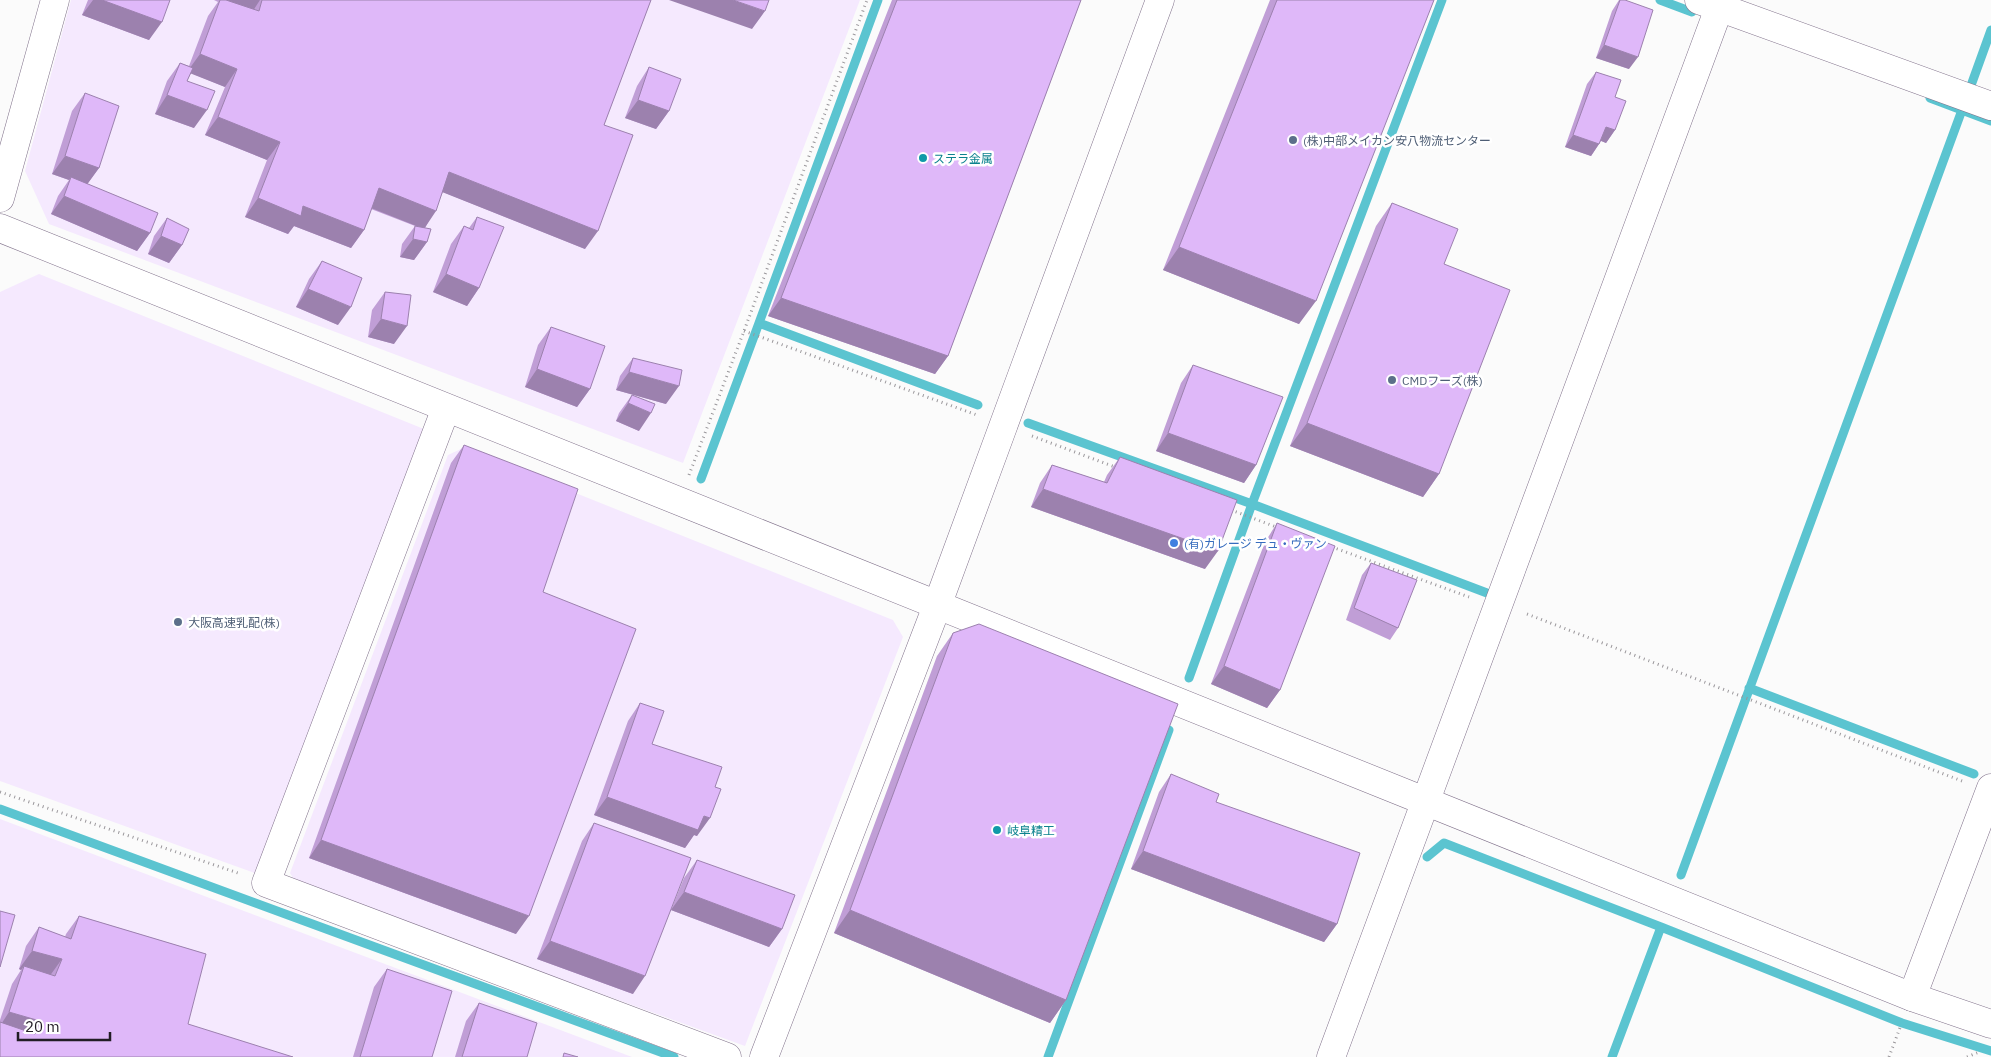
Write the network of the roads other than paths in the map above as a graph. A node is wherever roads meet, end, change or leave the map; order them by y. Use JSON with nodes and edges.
{"nodes":[{"id":1,"x":55,"y":0,"type":"edge"},
{"id":2,"x":1160,"y":0,"type":"edge"},
{"id":3,"x":1714,"y":3,"type":"edge"},
{"id":4,"x":1991,"y":106,"type":"edge"},
{"id":5,"x":0,"y":198,"type":"edge"},
{"id":6,"x":0,"y":228,"type":"edge"},
{"id":7,"x":446,"y":408,"type":"junction"},
{"id":8,"x":937,"y":606,"type":"junction"},
{"id":9,"x":1990,"y":790,"type":"edge"},
{"id":10,"x":1425,"y":800,"type":"junction"},
{"id":11,"x":1912,"y":997,"type":"junction"},
{"id":12,"x":1991,"y":1024,"type":"edge"},
{"id":13,"x":727,"y":1057,"type":"edge"},
{"id":14,"x":764,"y":1057,"type":"edge"},
{"id":15,"x":1331,"y":1057,"type":"edge"}],
"edges":[{"from":1,"to":5,"type":"street"},
{"from":2,"to":8,"type":"street"},
{"from":3,"to":4,"type":"street"},
{"from":3,"to":10,"type":"street"},
{"from":6,"to":7,"type":"street"},
{"from":7,"to":8,"type":"street"},
{"from":7,"to":13,"type":"street"},
{"from":8,"to":10,"type":"street"},
{"from":8,"to":14,"type":"street"},
{"from":9,"to":11,"type":"street"},
{"from":10,"to":11,"type":"street"},
{"from":10,"to":15,"type":"street"},
{"from":11,"to":12,"type":"street"}]}
